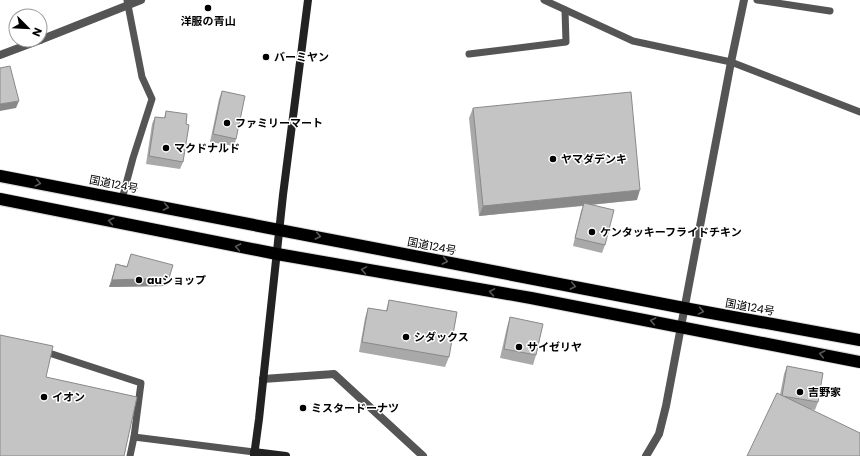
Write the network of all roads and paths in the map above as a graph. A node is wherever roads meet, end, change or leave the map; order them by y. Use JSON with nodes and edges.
{"nodes":[{"id":1,"x":141,"y":0,"type":"edge"},
{"id":2,"x":308,"y":0,"type":"edge"},
{"id":3,"x":544,"y":0,"type":"edge"},
{"id":4,"x":744,"y":0,"type":"edge"},
{"id":5,"x":757,"y":0,"type":"edge"},
{"id":6,"x":128,"y":3,"type":"edge"},
{"id":7,"x":565,"y":10,"type":"junction"},
{"id":8,"x":830,"y":11,"type":"dead end"},
{"id":9,"x":48,"y":37,"type":"edge"},
{"id":10,"x":20,"y":48,"type":"edge"},
{"id":11,"x":468,"y":54,"type":"dead end"},
{"id":12,"x":0,"y":56,"type":"edge"},
{"id":13,"x":730,"y":62,"type":"junction"},
{"id":14,"x":860,"y":112,"type":"edge"},
{"id":15,"x":0,"y":176,"type":"edge"},
{"id":16,"x":0,"y":199,"type":"edge"},
{"id":17,"x":122,"y":199,"type":"junction"},
{"id":18,"x":280,"y":229,"type":"junction"},
{"id":19,"x":276,"y":254,"type":"junction"},
{"id":20,"x":684,"y":308,"type":"junction"},
{"id":21,"x":680,"y":327,"type":"junction"},
{"id":22,"x":860,"y":340,"type":"edge"},
{"id":23,"x":38,"y":350,"type":"edge"},
{"id":24,"x":860,"y":362,"type":"edge"},
{"id":25,"x":263,"y":379,"type":"junction"},
{"id":26,"x":134,"y":437,"type":"junction"},
{"id":27,"x":254,"y":454,"type":"edge"},
{"id":28,"x":130,"y":456,"type":"edge"},
{"id":29,"x":286,"y":456,"type":"edge"},
{"id":30,"x":423,"y":456,"type":"edge"},
{"id":31,"x":646,"y":456,"type":"edge"}],
"edges":[{"from":1,"to":6,"type":"street"},
{"from":2,"to":18,"type":"street"},
{"from":3,"to":7,"type":"lane"},
{"from":4,"to":13,"type":"street"},
{"from":5,"to":8,"type":"lane"},
{"from":6,"to":9,"type":"street"},
{"from":6,"to":17,"type":"lane"},
{"from":7,"to":11,"type":"lane"},
{"from":7,"to":13,"type":"lane"},
{"from":10,"to":12,"type":"street"},
{"from":13,"to":14,"type":"lane"},
{"from":13,"to":20,"type":"street"},
{"from":15,"to":17,"type":"highway","name":"国道124号","one_way":true},
{"from":19,"to":16,"type":"highway","one_way":true},
{"from":17,"to":18,"type":"highway","name":"国道124号","one_way":true},
{"from":18,"to":19,"type":"street"},
{"from":18,"to":20,"type":"highway","name":"国道124号","one_way":true},
{"from":21,"to":19,"type":"highway","one_way":true},
{"from":19,"to":25,"type":"street"},
{"from":20,"to":21,"type":"street"},
{"from":20,"to":22,"type":"highway","name":"国道124号","one_way":true},
{"from":24,"to":21,"type":"highway","one_way":true},
{"from":21,"to":31,"type":"street"},
{"from":23,"to":26,"type":"lane"},
{"from":25,"to":27,"type":"street"},
{"from":25,"to":30,"type":"street"},
{"from":26,"to":27,"type":"lane"},
{"from":26,"to":28,"type":"lane"},
{"from":27,"to":29,"type":"street"}]}
